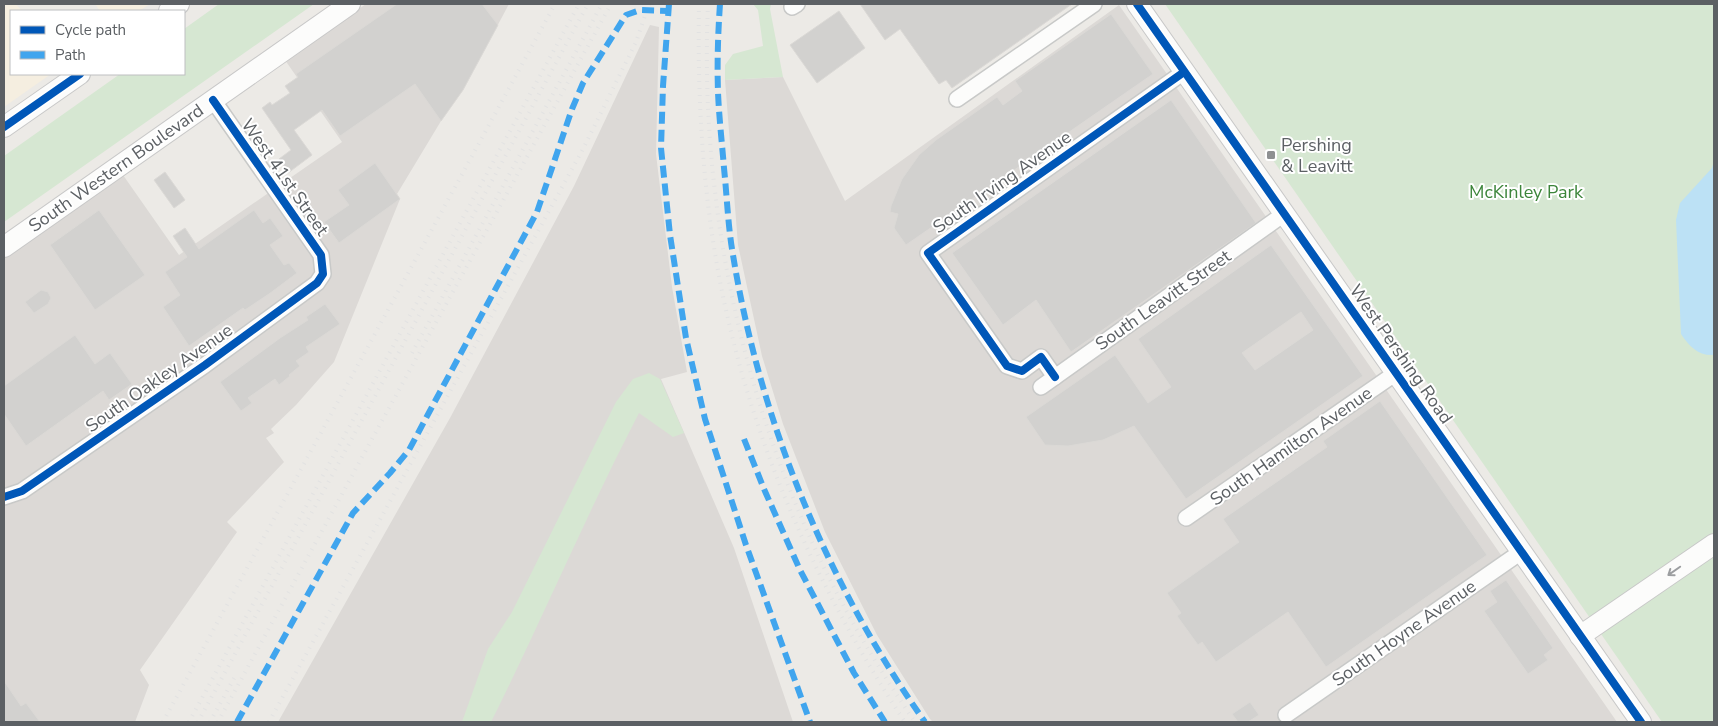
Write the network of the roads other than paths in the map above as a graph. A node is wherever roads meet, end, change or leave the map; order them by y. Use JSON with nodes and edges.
{"nodes":[{"id":1,"x":350,"y":4,"type":"edge"},
{"id":2,"x":1094,"y":4,"type":"edge"},
{"id":3,"x":1137,"y":4,"type":"edge"},
{"id":4,"x":1184,"y":72,"type":"junction"},
{"id":5,"x":79,"y":75,"type":"edge"},
{"id":6,"x":957,"y":99,"type":"dead end"},
{"id":7,"x":213,"y":100,"type":"junction"},
{"id":8,"x":4,"y":128,"type":"edge"},
{"id":9,"x":1284,"y":214,"type":"junction"},
{"id":10,"x":4,"y":247,"type":"edge"},
{"id":11,"x":323,"y":274,"type":"joint"},
{"id":12,"x":1396,"y":373,"type":"junction"},
{"id":13,"x":1055,"y":377,"type":"junction"},
{"id":14,"x":1041,"y":386,"type":"dead end"},
{"id":15,"x":4,"y":497,"type":"edge"},
{"id":16,"x":1186,"y":518,"type":"dead end"},
{"id":17,"x":1714,"y":544,"type":"edge"},
{"id":18,"x":1521,"y":552,"type":"junction"},
{"id":19,"x":1580,"y":636,"type":"junction"},
{"id":20,"x":1286,"y":714,"type":"dead end"},
{"id":21,"x":1640,"y":722,"type":"edge"}],
"edges":[{"from":1,"to":7,"type":"main road","name":"South Western Boulevard"},
{"from":2,"to":6,"type":"street"},
{"from":3,"to":4,"type":"main road","name":"West Pershing Road"},
{"from":4,"to":9,"type":"main road","name":"West Pershing Road"},
{"from":4,"to":13,"type":"street","name":"South Irving Avenue"},
{"from":5,"to":8,"type":"main road"},
{"from":7,"to":10,"type":"main road","name":"South Western Boulevard"},
{"from":7,"to":11,"type":"street","name":"West 41st Street"},
{"from":9,"to":12,"type":"main road","name":"West Pershing Road"},
{"from":9,"to":13,"type":"street","name":"South Leavitt Street"},
{"from":11,"to":15,"type":"street","name":"South Oakley Avenue"},
{"from":12,"to":16,"type":"street","name":"South Hamilton Avenue"},
{"from":12,"to":18,"type":"main road","name":"West Pershing Road"},
{"from":13,"to":14,"type":"street","name":"South Leavitt Street"},
{"from":17,"to":19,"type":"main road","one_way":true},
{"from":18,"to":19,"type":"main road","name":"West Pershing Road"},
{"from":18,"to":20,"type":"street","name":"South Hoyne Avenue"},
{"from":19,"to":21,"type":"main road","name":"West Pershing Road"}]}
